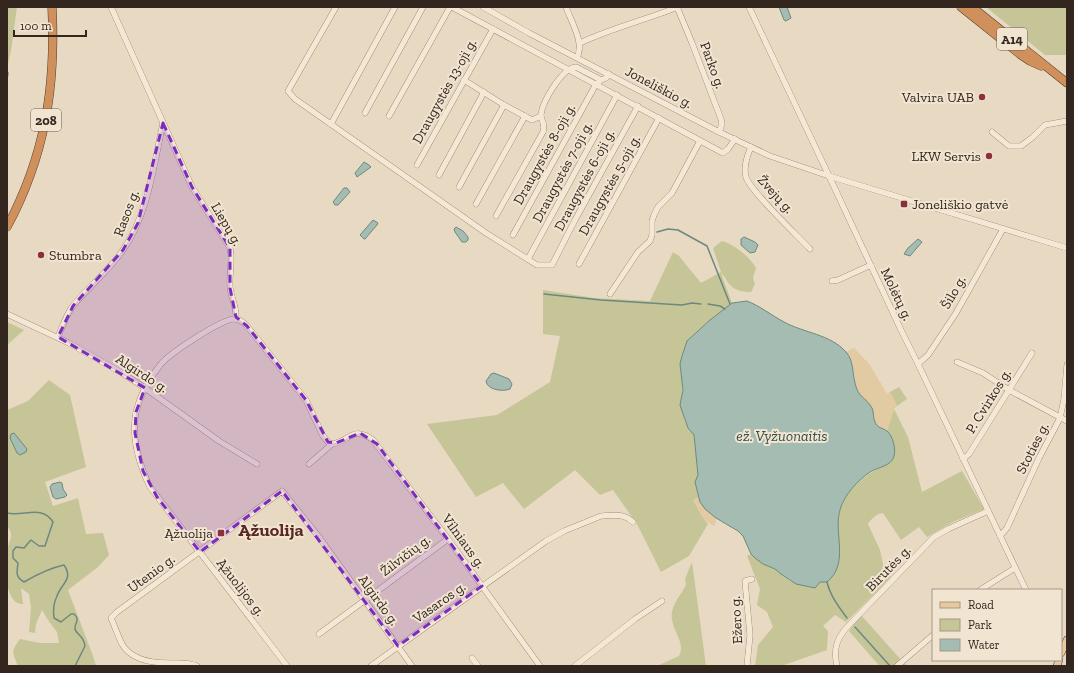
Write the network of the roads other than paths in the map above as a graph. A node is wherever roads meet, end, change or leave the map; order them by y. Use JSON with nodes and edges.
{"nodes":[{"id":1,"x":52,"y":7,"type":"edge"},
{"id":2,"x":110,"y":7,"type":"edge"},
{"id":3,"x":336,"y":7,"type":"edge"},
{"id":4,"x":395,"y":7,"type":"edge"},
{"id":5,"x":423,"y":7,"type":"edge"},
{"id":6,"x":451,"y":7,"type":"edge"},
{"id":7,"x":483,"y":7,"type":"edge"},
{"id":8,"x":566,"y":7,"type":"edge"},
{"id":9,"x":678,"y":7,"type":"edge"},
{"id":10,"x":748,"y":7,"type":"edge"},
{"id":11,"x":961,"y":7,"type":"edge"},
{"id":12,"x":972,"y":7,"type":"edge"},
{"id":13,"x":493,"y":29,"type":"junction"},
{"id":14,"x":580,"y":43,"type":"junction"},
{"id":15,"x":577,"y":57,"type":"junction"},
{"id":16,"x":568,"y":69,"type":"junction"},
{"id":17,"x":1051,"y":70,"type":"junction"},
{"id":18,"x":609,"y":74,"type":"junction"},
{"id":19,"x":464,"y":80,"type":"junction"},
{"id":20,"x":599,"y":82,"type":"junction"},
{"id":21,"x":1067,"y":83,"type":"edge"},
{"id":22,"x":484,"y":92,"type":"junction"},
{"id":23,"x":617,"y":95,"type":"junction"},
{"id":24,"x":504,"y":105,"type":"junction"},
{"id":25,"x":638,"y":106,"type":"junction"},
{"id":26,"x":365,"y":113,"type":"dead end"},
{"id":27,"x":389,"y":116,"type":"dead end"},
{"id":28,"x":525,"y":116,"type":"junction"},
{"id":29,"x":541,"y":116,"type":"junction"},
{"id":30,"x":659,"y":118,"type":"junction"},
{"id":31,"x":1067,"y":121,"type":"edge"},
{"id":32,"x":163,"y":123,"type":"junction"},
{"id":33,"x":331,"y":124,"type":"junction"},
{"id":34,"x":719,"y":132,"type":"junction"},
{"id":35,"x":992,"y":132,"type":"dead end"},
{"id":36,"x":735,"y":139,"type":"junction"},
{"id":37,"x":700,"y":141,"type":"junction"},
{"id":38,"x":751,"y":147,"type":"junction"},
{"id":39,"x":417,"y":165,"type":"dead end"},
{"id":40,"x":439,"y":175,"type":"dead end"},
{"id":41,"x":829,"y":176,"type":"junction"},
{"id":42,"x":459,"y":187,"type":"dead end"},
{"id":43,"x":476,"y":204,"type":"dead end"},
{"id":44,"x":496,"y":216,"type":"dead end"},
{"id":45,"x":7,"y":227,"type":"edge"},
{"id":46,"x":1003,"y":229,"type":"junction"},
{"id":47,"x":513,"y":235,"type":"dead end"},
{"id":48,"x":1067,"y":248,"type":"edge"},
{"id":49,"x":810,"y":249,"type":"dead end"},
{"id":50,"x":528,"y":259,"type":"junction"},
{"id":51,"x":579,"y":264,"type":"dead end"},
{"id":52,"x":870,"y":265,"type":"junction"},
{"id":53,"x":832,"y":281,"type":"dead end"},
{"id":54,"x":610,"y":294,"type":"dead end"},
{"id":55,"x":7,"y":314,"type":"edge"},
{"id":56,"x":236,"y":319,"type":"junction"},
{"id":57,"x":58,"y":338,"type":"junction"},
{"id":58,"x":1032,"y":353,"type":"dead end"},
{"id":59,"x":957,"y":362,"type":"dead end"},
{"id":60,"x":918,"y":364,"type":"junction"},
{"id":61,"x":1067,"y":365,"type":"edge"},
{"id":62,"x":145,"y":388,"type":"junction"},
{"id":63,"x":1009,"y":390,"type":"junction"},
{"id":64,"x":1060,"y":418,"type":"junction"},
{"id":65,"x":1067,"y":421,"type":"edge"},
{"id":66,"x":332,"y":444,"type":"junction"},
{"id":67,"x":963,"y":459,"type":"junction"},
{"id":68,"x":257,"y":464,"type":"dead end"},
{"id":69,"x":309,"y":464,"type":"dead end"},
{"id":70,"x":282,"y":491,"type":"joint"},
{"id":71,"x":988,"y":511,"type":"junction"},
{"id":72,"x":633,"y":522,"type":"dead end"},
{"id":73,"x":1000,"y":536,"type":"junction"},
{"id":74,"x":448,"y":538,"type":"junction"},
{"id":75,"x":200,"y":552,"type":"junction"},
{"id":76,"x":1015,"y":568,"type":"junction"},
{"id":77,"x":752,"y":579,"type":"dead end"},
{"id":78,"x":482,"y":586,"type":"junction"},
{"id":79,"x":982,"y":589,"type":"edge"},
{"id":80,"x":1026,"y":589,"type":"edge"},
{"id":81,"x":364,"y":600,"type":"junction"},
{"id":82,"x":662,"y":601,"type":"dead end"},
{"id":83,"x":319,"y":634,"type":"dead end"},
{"id":84,"x":932,"y":636,"type":"edge"},
{"id":85,"x":1067,"y":640,"type":"edge"},
{"id":86,"x":398,"y":646,"type":"junction"},
{"id":87,"x":1062,"y":651,"type":"edge"},
{"id":88,"x":472,"y":658,"type":"dead end"},
{"id":89,"x":197,"y":666,"type":"edge"},
{"id":90,"x":287,"y":666,"type":"edge"},
{"id":91,"x":371,"y":666,"type":"edge"},
{"id":92,"x":412,"y":666,"type":"edge"},
{"id":93,"x":478,"y":666,"type":"edge"},
{"id":94,"x":540,"y":666,"type":"edge"},
{"id":95,"x":575,"y":666,"type":"edge"},
{"id":96,"x":747,"y":666,"type":"edge"},
{"id":97,"x":837,"y":666,"type":"edge"},
{"id":98,"x":897,"y":666,"type":"edge"}],
"edges":[{"from":1,"to":45,"type":"highway","number":"208"},
{"from":2,"to":32,"type":"street","name":"Liepų g."},
{"from":3,"to":33,"type":"street"},
{"from":4,"to":33,"type":"street"},
{"from":5,"to":26,"type":"street"},
{"from":6,"to":13,"type":"street"},
{"from":6,"to":27,"type":"street"},
{"from":7,"to":15,"type":"street","name":"Joneliškio g."},
{"from":8,"to":14,"type":"street"},
{"from":9,"to":14,"type":"street"},
{"from":9,"to":34,"type":"street","name":"Parko g."},
{"from":10,"to":41,"type":"street","name":"Molėtų g."},
{"from":11,"to":17,"type":"highway"},
{"from":12,"to":17,"type":"highway","number":"A14"},
{"from":13,"to":16,"type":"street"},
{"from":13,"to":19,"type":"street","name":"Draugystės 13-oji g."},
{"from":14,"to":15,"type":"street"},
{"from":15,"to":18,"type":"street","name":"Joneliškio g."},
{"from":16,"to":20,"type":"street"},
{"from":16,"to":29,"type":"street"},
{"from":17,"to":21,"type":"highway","number":"A14"},
{"from":18,"to":20,"type":"street"},
{"from":18,"to":34,"type":"street","name":"Joneliškio g."},
{"from":19,"to":22,"type":"street"},
{"from":19,"to":39,"type":"street","name":"Draugystės 13-oji g."},
{"from":20,"to":23,"type":"street"},
{"from":20,"to":47,"type":"street","name":"Draugystės 8-oji g."},
{"from":22,"to":24,"type":"street"},
{"from":22,"to":40,"type":"street"},
{"from":23,"to":25,"type":"street"},
{"from":23,"to":50,"type":"street","name":"Draugystės 7-oji g."},
{"from":24,"to":28,"type":"street"},
{"from":24,"to":42,"type":"street"},
{"from":25,"to":30,"type":"street"},
{"from":25,"to":50,"type":"street","name":"Draugystės 6-oji g."},
{"from":28,"to":29,"type":"street"},
{"from":28,"to":43,"type":"street"},
{"from":29,"to":44,"type":"street"},
{"from":30,"to":37,"type":"street"},
{"from":30,"to":51,"type":"street","name":"Draugystės 5-oji g."},
{"from":31,"to":35,"type":"street"},
{"from":32,"to":56,"type":"street","name":"Liepų g."},
{"from":32,"to":57,"type":"street","name":"Rasos g."},
{"from":33,"to":50,"type":"street"},
{"from":34,"to":36,"type":"street","name":"Joneliškio g."},
{"from":36,"to":37,"type":"street"},
{"from":36,"to":38,"type":"street","name":"Joneliškio g."},
{"from":37,"to":54,"type":"street"},
{"from":38,"to":41,"type":"street","name":"Joneliškio g."},
{"from":38,"to":49,"type":"street","name":"Žvejų g."},
{"from":41,"to":46,"type":"street","name":"Joneliškio g."},
{"from":41,"to":52,"type":"street","name":"Molėtų g."},
{"from":46,"to":48,"type":"street","name":"Joneliškio g."},
{"from":46,"to":60,"type":"street","name":"Šilo g."},
{"from":52,"to":53,"type":"street"},
{"from":52,"to":60,"type":"street","name":"Molėtų g."},
{"from":55,"to":57,"type":"street","name":"Algirdo g."},
{"from":56,"to":62,"type":"street","name":"Ąžuolijos g."},
{"from":56,"to":66,"type":"street"},
{"from":57,"to":62,"type":"street","name":"Algirdo g."},
{"from":58,"to":63,"type":"street","name":"P. Cvirkos g."},
{"from":59,"to":63,"type":"street"},
{"from":60,"to":67,"type":"street","name":"Molėtų g."},
{"from":61,"to":64,"type":"street","name":"Stoties g."},
{"from":62,"to":68,"type":"street","name":"Algirdo g."},
{"from":62,"to":75,"type":"street","name":"Ąžuolijos g."},
{"from":63,"to":64,"type":"street"},
{"from":63,"to":67,"type":"street","name":"P. Cvirkos g."},
{"from":64,"to":65,"type":"street"},
{"from":64,"to":73,"type":"street","name":"Stoties g."},
{"from":66,"to":69,"type":"street"},
{"from":66,"to":74,"type":"street","name":"Vilniaus g."},
{"from":67,"to":71,"type":"street","name":"Molėtų g."},
{"from":70,"to":75,"type":"street","name":"Utenio g."},
{"from":70,"to":81,"type":"street","name":"Algirdo g."},
{"from":71,"to":73,"type":"street","name":"Molėtų g."},
{"from":71,"to":97,"type":"street","name":"Birutės g."},
{"from":72,"to":78,"type":"street","name":"Vasaros g."},
{"from":73,"to":76,"type":"street","name":"Molėtų g."},
{"from":74,"to":78,"type":"street","name":"Vilniaus g."},
{"from":74,"to":81,"type":"street","name":"Žilvičių g."},
{"from":75,"to":89,"type":"street","name":"Utenio g."},
{"from":75,"to":90,"type":"street","name":"Ąžuolijos g."},
{"from":76,"to":79,"type":"street"},
{"from":76,"to":80,"type":"street","name":"Molėtų g."},
{"from":77,"to":96,"type":"street","name":"Ežero g."},
{"from":78,"to":86,"type":"street","name":"Vasaros g."},
{"from":78,"to":94,"type":"street","name":"Vilniaus g."},
{"from":81,"to":83,"type":"street","name":"Žilvičių g."},
{"from":81,"to":86,"type":"street","name":"Algirdo g."},
{"from":82,"to":95,"type":"street"},
{"from":84,"to":98,"type":"street"},
{"from":85,"to":87,"type":"main road"},
{"from":86,"to":91,"type":"street","name":"Vasaros g."},
{"from":86,"to":92,"type":"street","name":"Algirdo g."},
{"from":88,"to":93,"type":"street"}]}
